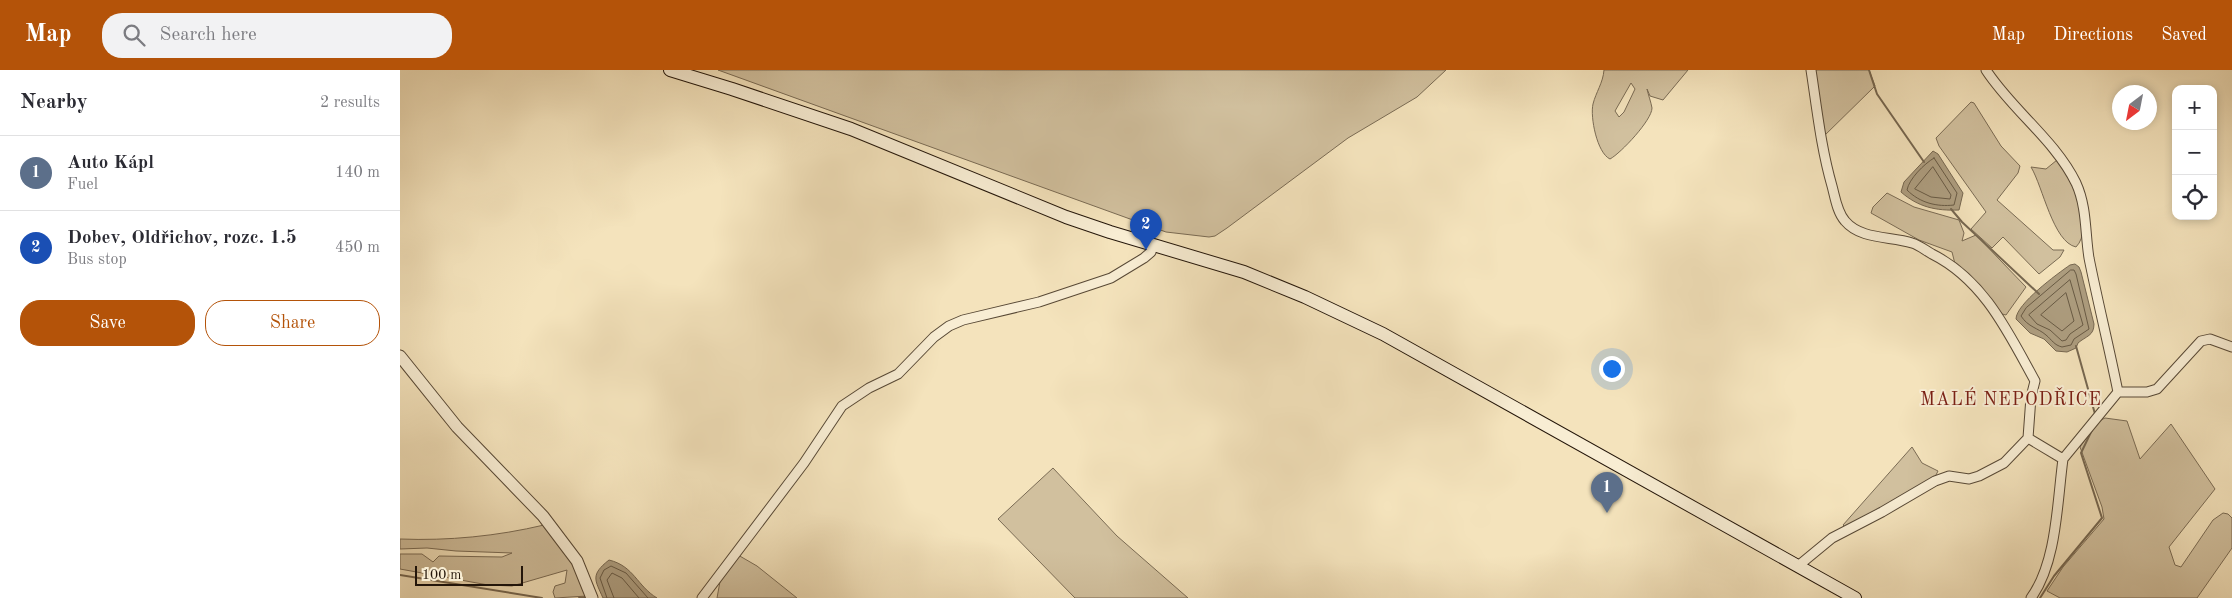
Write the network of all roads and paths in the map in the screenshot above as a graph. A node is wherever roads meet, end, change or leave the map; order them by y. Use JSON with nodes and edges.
{"nodes":[{"id":1,"x":670,"y":70,"type":"edge"},
{"id":2,"x":1811,"y":70,"type":"edge"},
{"id":3,"x":1986,"y":70,"type":"edge"},
{"id":4,"x":1153,"y":246,"type":"junction"},
{"id":5,"x":2232,"y":347,"type":"edge"},
{"id":6,"x":400,"y":356,"type":"edge"},
{"id":7,"x":2118,"y":392,"type":"junction"},
{"id":8,"x":2028,"y":438,"type":"junction"},
{"id":9,"x":2063,"y":459,"type":"junction"},
{"id":10,"x":1798,"y":566,"type":"junction"},
{"id":11,"x":592,"y":598,"type":"edge"},
{"id":12,"x":702,"y":598,"type":"edge"},
{"id":13,"x":1855,"y":598,"type":"edge"},
{"id":14,"x":2031,"y":598,"type":"edge"}],
"edges":[{"from":1,"to":4,"type":"main road"},
{"from":2,"to":8,"type":"street"},
{"from":3,"to":7,"type":"street"},
{"from":4,"to":10,"type":"main road"},
{"from":4,"to":12,"type":"street"},
{"from":5,"to":7,"type":"street"},
{"from":6,"to":11,"type":"street"},
{"from":7,"to":9,"type":"street"},
{"from":8,"to":9,"type":"street"},
{"from":8,"to":10,"type":"street"},
{"from":9,"to":14,"type":"street"},
{"from":10,"to":13,"type":"main road"}]}
